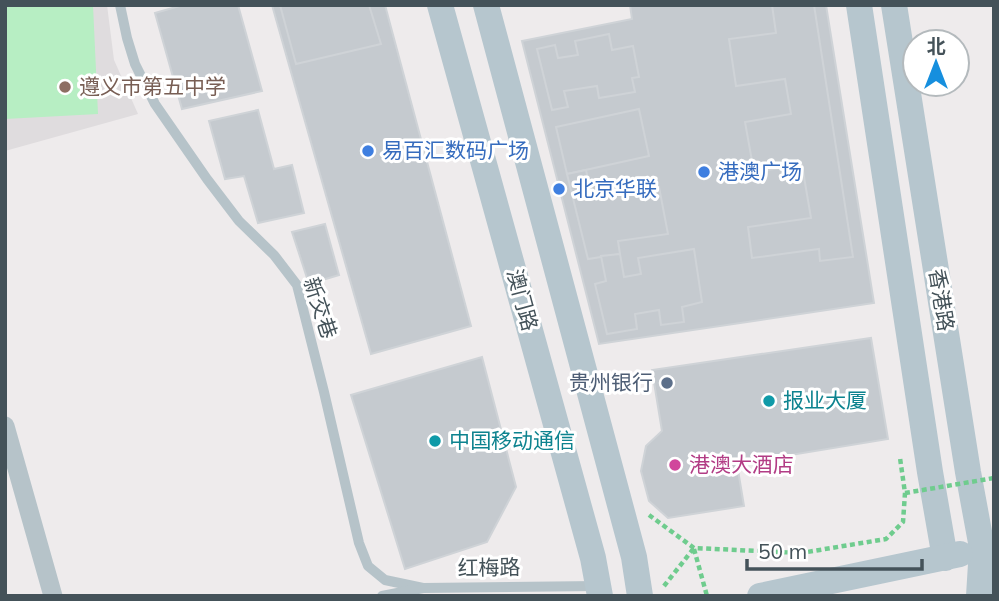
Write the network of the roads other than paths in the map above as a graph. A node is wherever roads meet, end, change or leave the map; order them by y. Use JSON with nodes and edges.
{"nodes":[{"id":1,"x":120,"y":5,"type":"edge"},
{"id":2,"x":440,"y":5,"type":"edge"},
{"id":3,"x":486,"y":5,"type":"edge"},
{"id":4,"x":859,"y":5,"type":"edge"},
{"id":5,"x":894,"y":5,"type":"edge"},
{"id":6,"x":5,"y":426,"type":"edge"},
{"id":7,"x":988,"y":547,"type":"edge"},
{"id":8,"x":945,"y":558,"type":"junction"},
{"id":9,"x":423,"y":588,"type":"junction"},
{"id":10,"x":599,"y":591,"type":"edge"},
{"id":11,"x":994,"y":592,"type":"edge"},
{"id":12,"x":53,"y":596,"type":"edge"},
{"id":13,"x":382,"y":596,"type":"edge"},
{"id":14,"x":640,"y":596,"type":"edge"},
{"id":15,"x":760,"y":596,"type":"edge"},
{"id":16,"x":978,"y":596,"type":"edge"}],
"edges":[{"from":1,"to":9,"type":"lane","name":"新交巷"},
{"from":2,"to":10,"type":"main road","name":"澳门路"},
{"from":3,"to":14,"type":"main road","name":"澳门路"},
{"from":4,"to":8,"type":"main road","name":"香港路"},
{"from":5,"to":7,"type":"main road","name":"香港路"},
{"from":6,"to":12,"type":"street"},
{"from":7,"to":8,"type":"main road"},
{"from":7,"to":16,"type":"main road","name":"香港路"},
{"from":8,"to":15,"type":"main road"},
{"from":8,"to":16,"type":"main road"},
{"from":9,"to":10,"type":"lane","name":"红梅路"},
{"from":9,"to":13,"type":"lane","name":"红梅路"},
{"from":11,"to":16,"type":"main road"}]}
